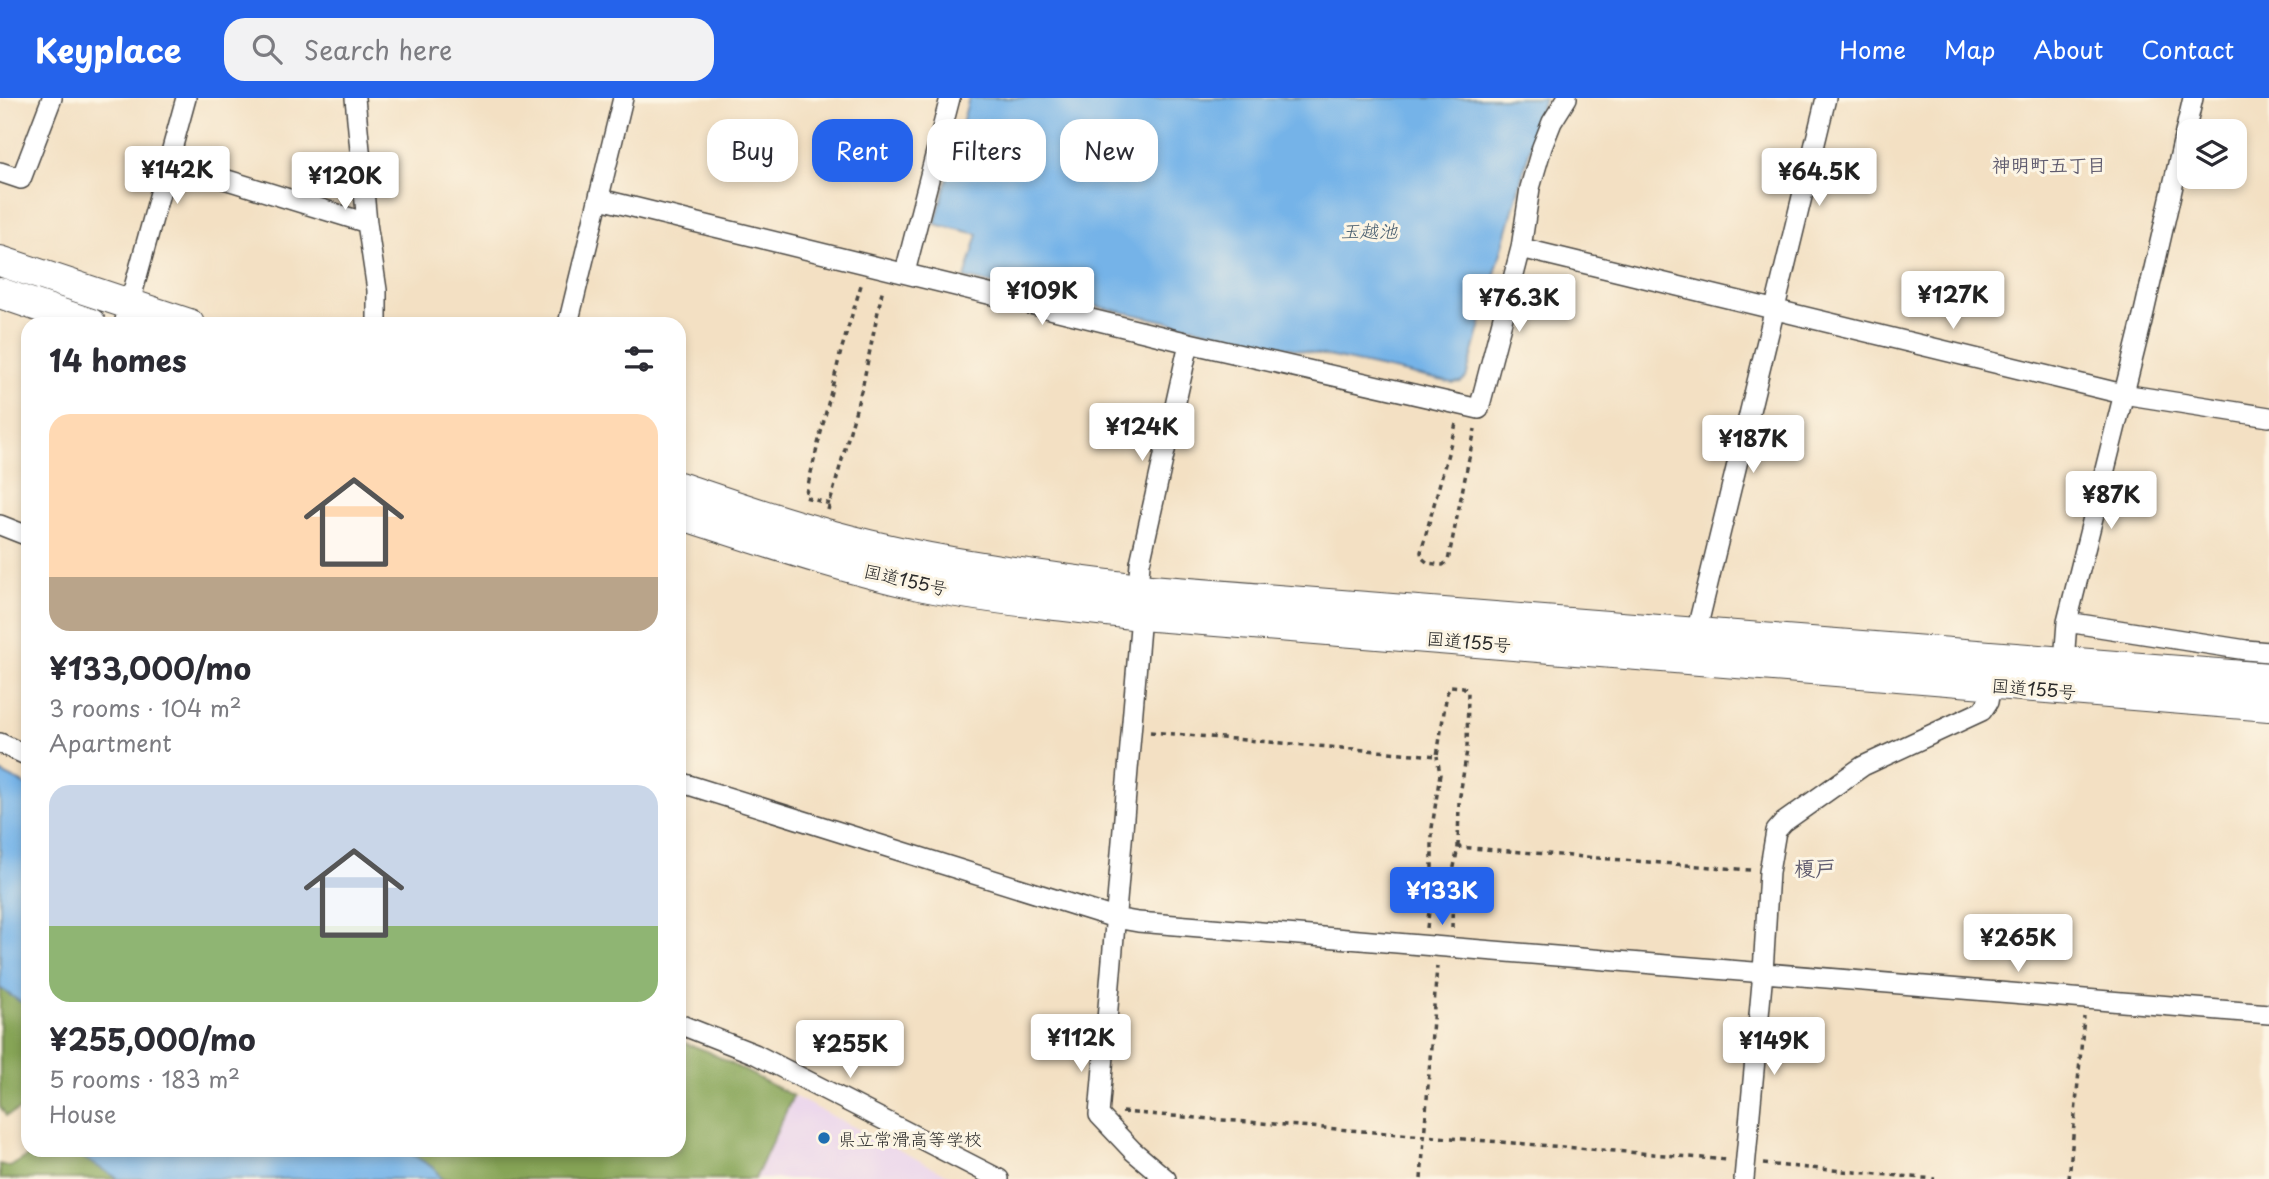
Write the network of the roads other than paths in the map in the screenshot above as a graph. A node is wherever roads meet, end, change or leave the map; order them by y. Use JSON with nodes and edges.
{"nodes":[{"id":1,"x":52,"y":98,"type":"edge"},
{"id":2,"x":186,"y":98,"type":"edge"},
{"id":3,"x":355,"y":98,"type":"edge"},
{"id":4,"x":623,"y":98,"type":"edge"},
{"id":5,"x":950,"y":98,"type":"edge"},
{"id":6,"x":1567,"y":98,"type":"edge"},
{"id":7,"x":1826,"y":98,"type":"edge"},
{"id":8,"x":2193,"y":98,"type":"edge"},
{"id":9,"x":169,"y":162,"type":"junction"},
{"id":10,"x":0,"y":172,"type":"edge"},
{"id":11,"x":600,"y":199,"type":"junction"},
{"id":12,"x":367,"y":223,"type":"junction"},
{"id":13,"x":1521,"y":248,"type":"junction"},
{"id":14,"x":0,"y":261,"type":"edge"},
{"id":15,"x":896,"y":270,"type":"junction"},
{"id":16,"x":0,"y":293,"type":"edge"},
{"id":17,"x":1773,"y":308,"type":"junction"},
{"id":18,"x":127,"y":314,"type":"edge"},
{"id":19,"x":70,"y":317,"type":"edge"},
{"id":20,"x":146,"y":317,"type":"edge"},
{"id":21,"x":377,"y":317,"type":"edge"},
{"id":22,"x":570,"y":317,"type":"edge"},
{"id":23,"x":1189,"y":343,"type":"junction"},
{"id":24,"x":2123,"y":394,"type":"junction"},
{"id":25,"x":2269,"y":417,"type":"edge"},
{"id":26,"x":686,"y":489,"type":"edge"},
{"id":27,"x":686,"y":516,"type":"edge"},
{"id":28,"x":0,"y":525,"type":"edge"},
{"id":29,"x":21,"y":534,"type":"edge"},
{"id":30,"x":1140,"y":602,"type":"junction"},
{"id":31,"x":2067,"y":622,"type":"junction"},
{"id":32,"x":1696,"y":633,"type":"junction"},
{"id":33,"x":2269,"y":652,"type":"edge"},
{"id":34,"x":2064,"y":662,"type":"junction"},
{"id":35,"x":2269,"y":678,"type":"edge"},
{"id":36,"x":1992,"y":684,"type":"junction"},
{"id":37,"x":2269,"y":706,"type":"edge"},
{"id":38,"x":0,"y":743,"type":"edge"},
{"id":39,"x":21,"y":753,"type":"edge"},
{"id":40,"x":686,"y":784,"type":"edge"},
{"id":41,"x":1115,"y":918,"type":"junction"},
{"id":42,"x":1763,"y":972,"type":"junction"},
{"id":43,"x":2269,"y":1014,"type":"edge"},
{"id":44,"x":686,"y":1027,"type":"edge"},
{"id":45,"x":1745,"y":1170,"type":"edge"},
{"id":46,"x":999,"y":1179,"type":"edge"},
{"id":47,"x":1166,"y":1179,"type":"edge"}],
"edges":[{"from":1,"to":10,"type":"street"},
{"from":2,"to":9,"type":"street"},
{"from":3,"to":12,"type":"street"},
{"from":4,"to":11,"type":"street"},
{"from":5,"to":15,"type":"street"},
{"from":6,"to":13,"type":"street"},
{"from":7,"to":17,"type":"street"},
{"from":8,"to":24,"type":"street"},
{"from":9,"to":12,"type":"street"},
{"from":9,"to":18,"type":"street"},
{"from":11,"to":15,"type":"street"},
{"from":11,"to":22,"type":"street"},
{"from":12,"to":21,"type":"street"},
{"from":13,"to":17,"type":"street"},
{"from":13,"to":23,"type":"street"},
{"from":14,"to":18,"type":"highway"},
{"from":15,"to":23,"type":"street"},
{"from":16,"to":19,"type":"highway"},
{"from":17,"to":24,"type":"street"},
{"from":17,"to":32,"type":"street"},
{"from":18,"to":20,"type":"highway"},
{"from":23,"to":30,"type":"street"},
{"from":24,"to":25,"type":"street"},
{"from":24,"to":31,"type":"street"},
{"from":26,"to":30,"type":"highway","name":"国道155号"},
{"from":27,"to":30,"type":"highway","name":"国道155号"},
{"from":28,"to":29,"type":"street"},
{"from":30,"to":32,"type":"highway","name":"国道155号"},
{"from":30,"to":36,"type":"highway","name":"国道155号"},
{"from":30,"to":41,"type":"street"},
{"from":31,"to":33,"type":"street"},
{"from":31,"to":34,"type":"street"},
{"from":32,"to":34,"type":"highway","name":"国道155号"},
{"from":34,"to":35,"type":"highway","name":"国道155号"},
{"from":36,"to":37,"type":"highway","name":"国道155号"},
{"from":36,"to":42,"type":"street"},
{"from":38,"to":39,"type":"street"},
{"from":40,"to":41,"type":"street"},
{"from":41,"to":42,"type":"street"},
{"from":41,"to":47,"type":"street"},
{"from":42,"to":43,"type":"street"},
{"from":42,"to":45,"type":"street"},
{"from":44,"to":46,"type":"street"}]}
